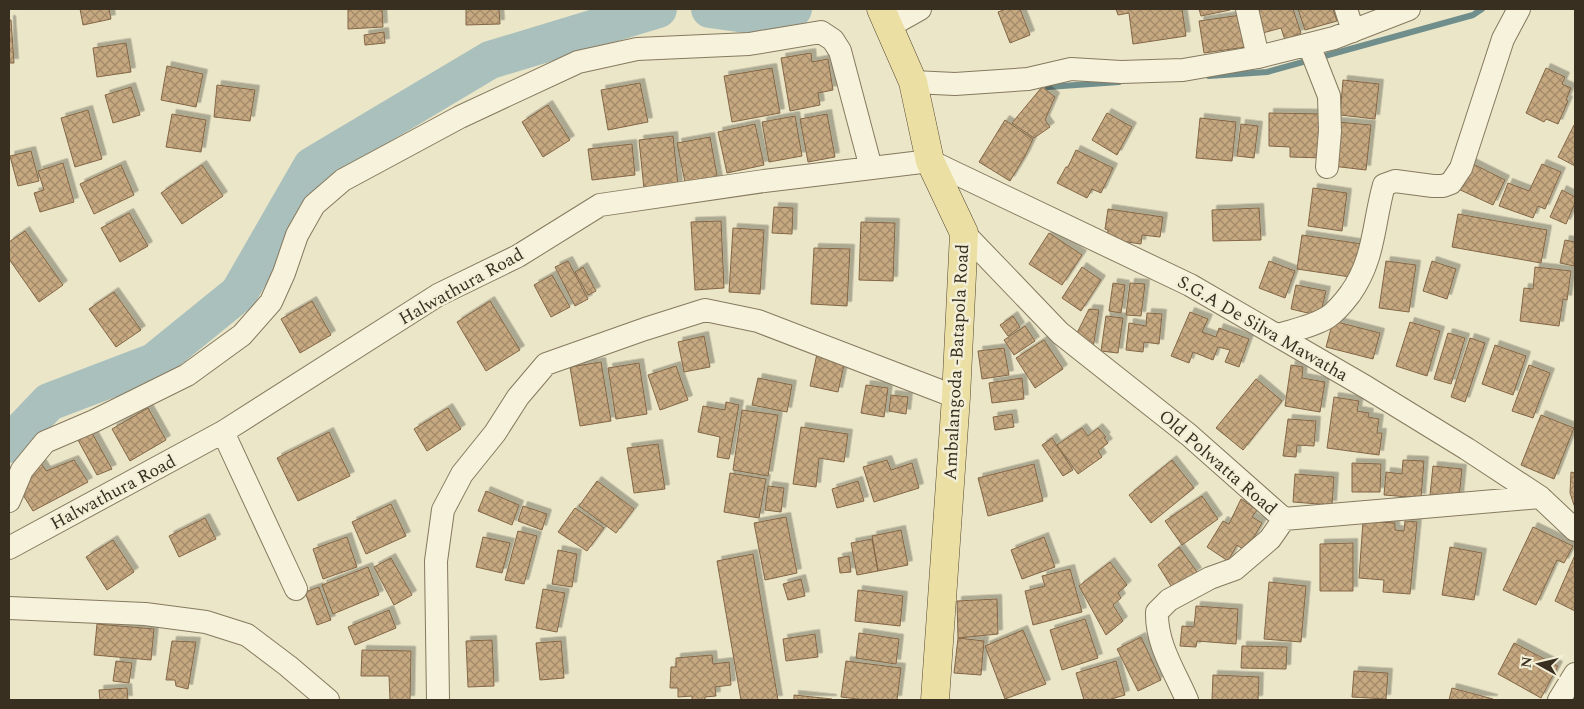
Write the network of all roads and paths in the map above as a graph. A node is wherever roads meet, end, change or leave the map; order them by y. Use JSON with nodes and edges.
{"nodes":[{"id":1,"x":920,"y":9,"type":"edge"},
{"id":2,"x":1246,"y":9,"type":"edge"},
{"id":3,"x":1346,"y":9,"type":"edge"},
{"id":4,"x":1409,"y":9,"type":"edge"},
{"id":5,"x":1512,"y":12,"type":"edge"},
{"id":6,"x":884,"y":18,"type":"edge"},
{"id":7,"x":1353,"y":32,"type":"junction"},
{"id":8,"x":1309,"y":45,"type":"junction"},
{"id":9,"x":1258,"y":57,"type":"junction"},
{"id":10,"x":913,"y":82,"type":"junction"},
{"id":11,"x":930,"y":161,"type":"junction"},
{"id":12,"x":1327,"y":167,"type":"dead end"},
{"id":13,"x":871,"y":168,"type":"junction"},
{"id":14,"x":964,"y":233,"type":"junction"},
{"id":15,"x":1278,"y":335,"type":"junction"},
{"id":16,"x":956,"y":397,"type":"junction"},
{"id":17,"x":223,"y":432,"type":"junction"},
{"id":18,"x":1540,"y":497,"type":"junction"},
{"id":19,"x":9,"y":501,"type":"edge"},
{"id":20,"x":1284,"y":519,"type":"junction"},
{"id":21,"x":1575,"y":530,"type":"edge"},
{"id":22,"x":9,"y":548,"type":"edge"},
{"id":23,"x":296,"y":589,"type":"dead end"},
{"id":24,"x":9,"y":608,"type":"edge"},
{"id":25,"x":1575,"y":674,"type":"edge"},
{"id":26,"x":328,"y":700,"type":"edge"},
{"id":27,"x":438,"y":700,"type":"edge"},
{"id":28,"x":935,"y":700,"type":"edge"},
{"id":29,"x":1187,"y":700,"type":"edge"},
{"id":30,"x":1559,"y":700,"type":"edge"}],
"edges":[{"from":1,"to":6,"type":"street"},
{"from":2,"to":9,"type":"street"},
{"from":3,"to":7,"type":"street"},
{"from":4,"to":7,"type":"street"},
{"from":5,"to":15,"type":"street"},
{"from":6,"to":10,"type":"main road","name":"Ambalangoda -Batapola Road"},
{"from":7,"to":8,"type":"street"},
{"from":8,"to":9,"type":"street"},
{"from":8,"to":12,"type":"street"},
{"from":9,"to":10,"type":"street"},
{"from":10,"to":11,"type":"main road","name":"Ambalangoda -Batapola Road"},
{"from":11,"to":13,"type":"street","name":"Halwathura Road"},
{"from":11,"to":14,"type":"main road","name":"Ambalangoda -Batapola Road"},
{"from":11,"to":15,"type":"street","name":"S.G.A De Silva Mawatha"},
{"from":13,"to":17,"type":"street","name":"Halwathura Road"},
{"from":13,"to":19,"type":"street"},
{"from":14,"to":16,"type":"main road","name":"Ambalangoda -Batapola Road"},
{"from":14,"to":20,"type":"street","name":"Old Polwatta Road"},
{"from":15,"to":18,"type":"street","name":"S.G.A De Silva Mawatha"},
{"from":16,"to":27,"type":"street"},
{"from":16,"to":28,"type":"main road","name":"Ambalangoda -Batapola Road"},
{"from":17,"to":22,"type":"street","name":"Halwathura Road"},
{"from":17,"to":23,"type":"street"},
{"from":18,"to":20,"type":"street","name":"Old Polwatta Road"},
{"from":18,"to":21,"type":"street","name":"S.G.A De Silva Mawatha"},
{"from":20,"to":29,"type":"street"},
{"from":24,"to":26,"type":"street"},
{"from":25,"to":30,"type":"street"}]}
